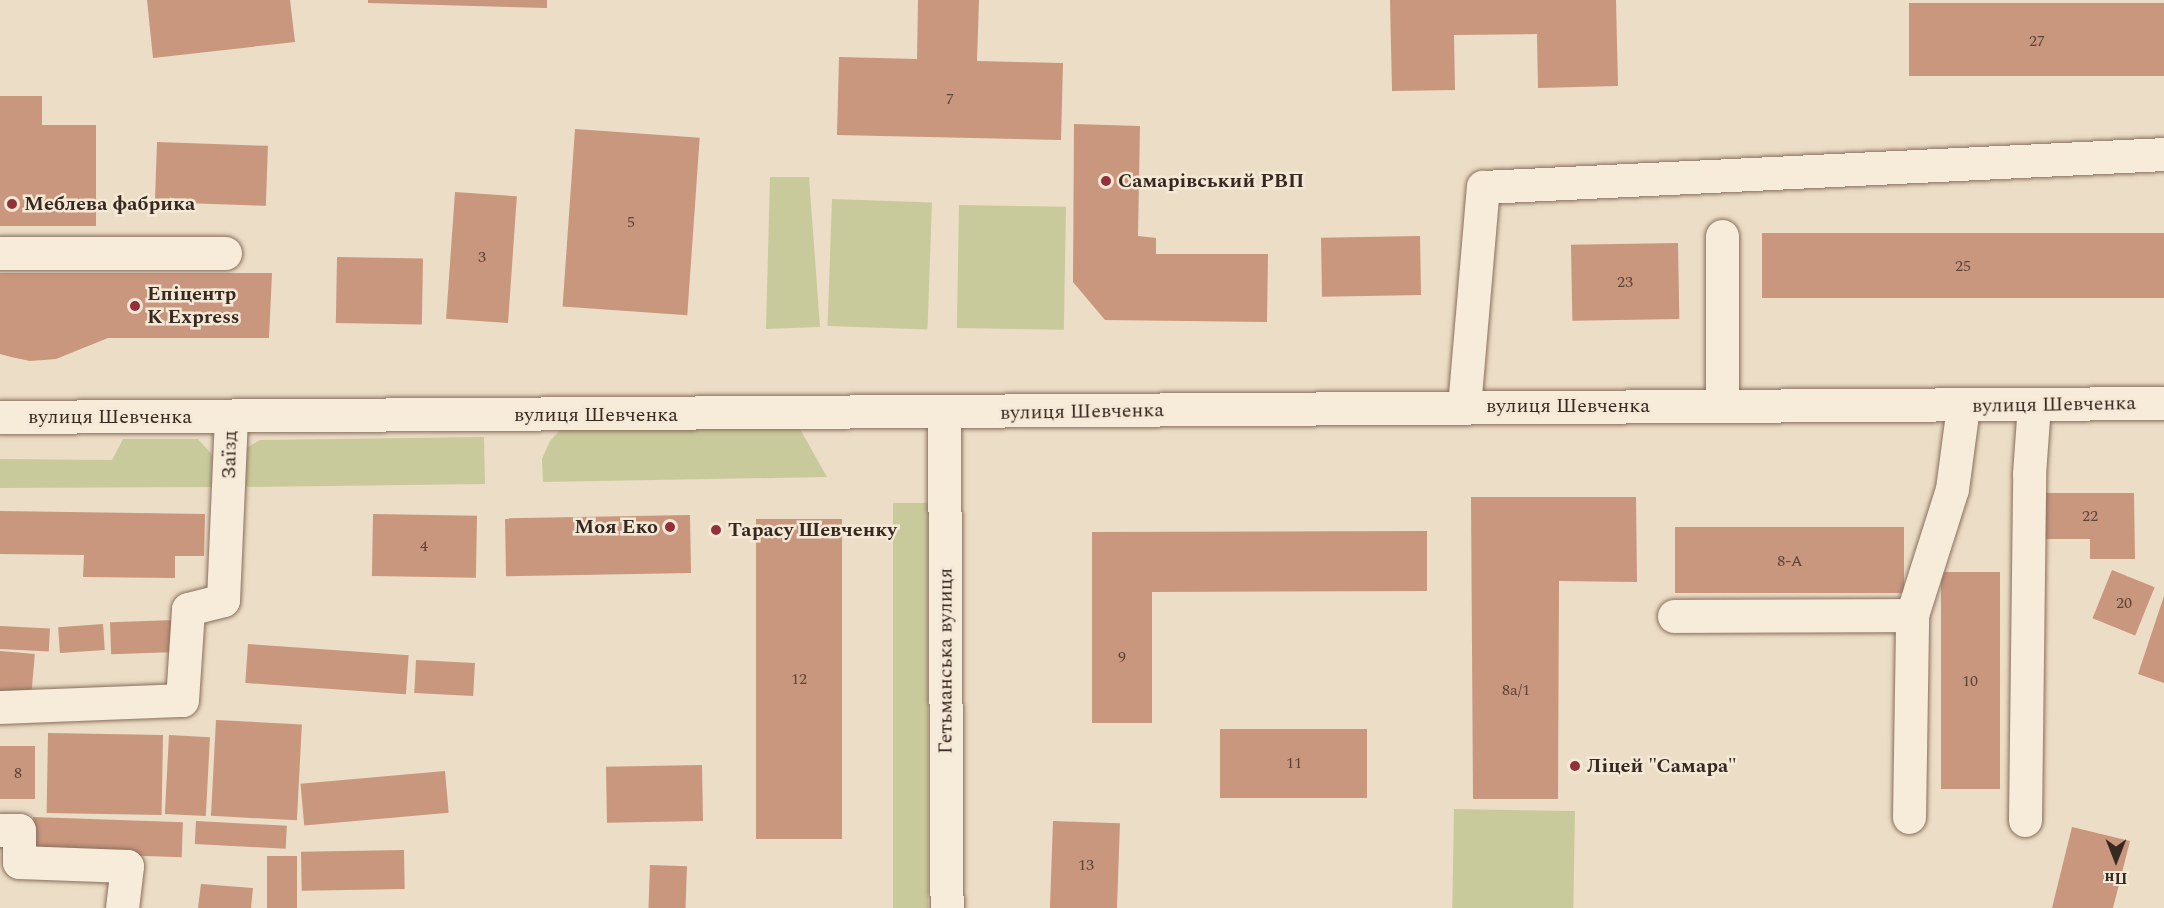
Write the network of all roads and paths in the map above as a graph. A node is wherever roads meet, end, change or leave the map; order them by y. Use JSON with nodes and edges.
{"nodes":[{"id":1,"x":2164,"y":154,"type":"edge"},
{"id":2,"x":1722,"y":236,"type":"dead end"},
{"id":3,"x":0,"y":253,"type":"edge"},
{"id":4,"x":225,"y":253,"type":"dead end"},
{"id":5,"x":2164,"y":403,"type":"edge"},
{"id":6,"x":2034,"y":404,"type":"junction"},
{"id":7,"x":1722,"y":405,"type":"junction"},
{"id":8,"x":1963,"y":406,"type":"junction"},
{"id":9,"x":1464,"y":407,"type":"junction"},
{"id":10,"x":944,"y":414,"type":"junction"},
{"id":11,"x":0,"y":417,"type":"edge"},
{"id":12,"x":231,"y":417,"type":"junction"},
{"id":13,"x":1912,"y":615,"type":"junction"},
{"id":14,"x":1674,"y":616,"type":"dead end"},
{"id":15,"x":0,"y":707,"type":"edge"},
{"id":16,"x":1909,"y":817,"type":"dead end"},
{"id":17,"x":2025,"y":820,"type":"dead end"},
{"id":18,"x":0,"y":830,"type":"edge"},
{"id":19,"x":122,"y":908,"type":"edge"},
{"id":20,"x":947,"y":908,"type":"edge"}],
"edges":[{"from":1,"to":9,"type":"street"},
{"from":2,"to":7,"type":"street"},
{"from":3,"to":4,"type":"street"},
{"from":5,"to":6,"type":"street","name":"вулиця Шевченка"},
{"from":6,"to":8,"type":"street","name":"вулиця Шевченка"},
{"from":6,"to":17,"type":"street"},
{"from":7,"to":8,"type":"street","name":"вулиця Шевченка"},
{"from":7,"to":9,"type":"street","name":"вулиця Шевченка"},
{"from":8,"to":13,"type":"street"},
{"from":9,"to":10,"type":"street","name":"вулиця Шевченка"},
{"from":10,"to":12,"type":"street","name":"вулиця Шевченка"},
{"from":10,"to":20,"type":"street","name":"Гетьманська вулиця"},
{"from":11,"to":12,"type":"street","name":"вулиця Шевченка"},
{"from":12,"to":15,"type":"street","name":"Заїзд"},
{"from":13,"to":14,"type":"street"},
{"from":13,"to":16,"type":"street"},
{"from":18,"to":19,"type":"street"}]}
